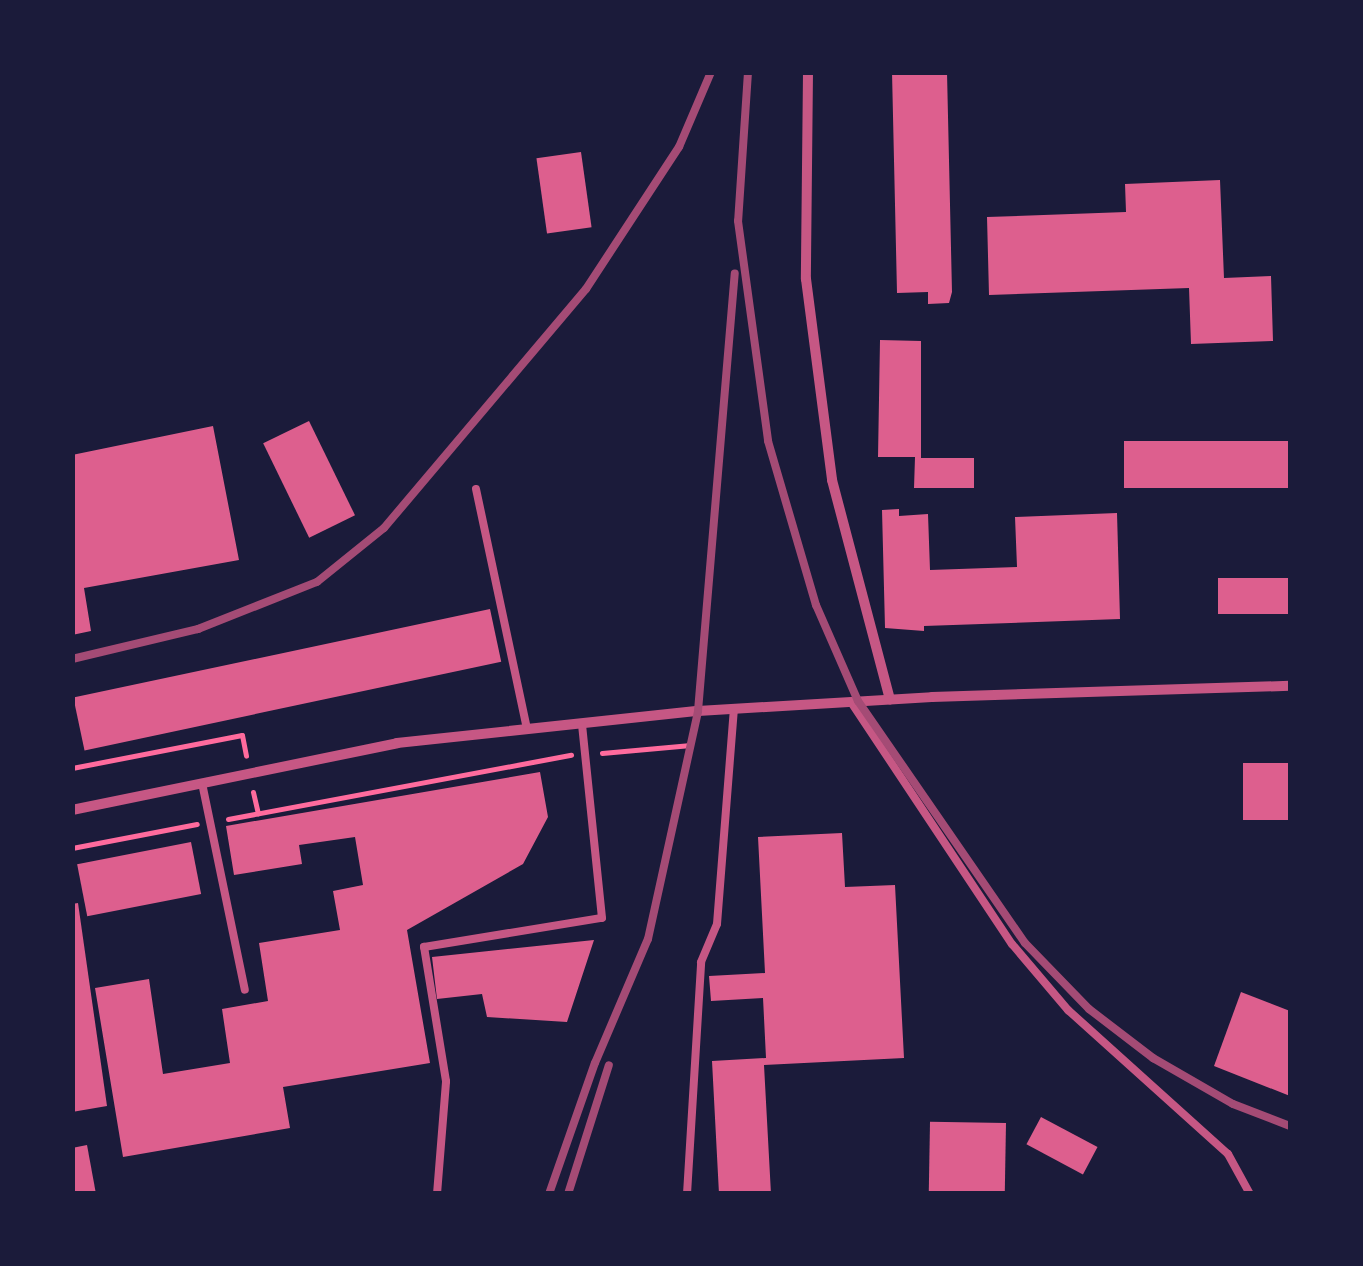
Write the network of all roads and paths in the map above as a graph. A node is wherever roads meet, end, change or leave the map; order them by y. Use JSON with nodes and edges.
{"nodes":[{"id":1,"x":808,"y":72,"type":"edge"},
{"id":2,"x":476,"y":489,"type":"dead end"},
{"id":3,"x":1290,"y":686,"type":"edge"},
{"id":4,"x":890,"y":699,"type":"junction"},
{"id":5,"x":851,"y":702,"type":"junction"},
{"id":6,"x":734,"y":709,"type":"junction"},
{"id":7,"x":582,"y":723,"type":"junction"},
{"id":8,"x":528,"y":729,"type":"junction"},
{"id":9,"x":242,"y":735,"type":"dead end"},
{"id":10,"x":691,"y":746,"type":"dead end"},
{"id":11,"x":586,"y":754,"type":"junction"},
{"id":12,"x":72,"y":768,"type":"edge"},
{"id":13,"x":202,"y":783,"type":"junction"},
{"id":14,"x":72,"y":810,"type":"edge"},
{"id":15,"x":210,"y":822,"type":"junction"},
{"id":16,"x":72,"y":848,"type":"edge"},
{"id":17,"x":245,"y":990,"type":"dead end"},
{"id":18,"x":437,"y":1194,"type":"edge"},
{"id":19,"x":687,"y":1194,"type":"edge"},
{"id":20,"x":1250,"y":1194,"type":"edge"}],
"edges":[{"from":1,"to":4,"type":"street"},
{"from":2,"to":8,"type":"lane"},
{"from":3,"to":4,"type":"street"},
{"from":4,"to":5,"type":"street"},
{"from":5,"to":6,"type":"street"},
{"from":5,"to":20,"type":"lane"},
{"from":6,"to":7,"type":"street"},
{"from":6,"to":19,"type":"lane"},
{"from":7,"to":8,"type":"street"},
{"from":7,"to":11,"type":"lane"},
{"from":8,"to":13,"type":"street"},
{"from":9,"to":12,"type":"path"},
{"from":10,"to":11,"type":"path"},
{"from":11,"to":15,"type":"path"},
{"from":11,"to":18,"type":"lane"},
{"from":13,"to":14,"type":"street"},
{"from":13,"to":15,"type":"lane"},
{"from":15,"to":16,"type":"path"},
{"from":15,"to":17,"type":"lane"}]}
